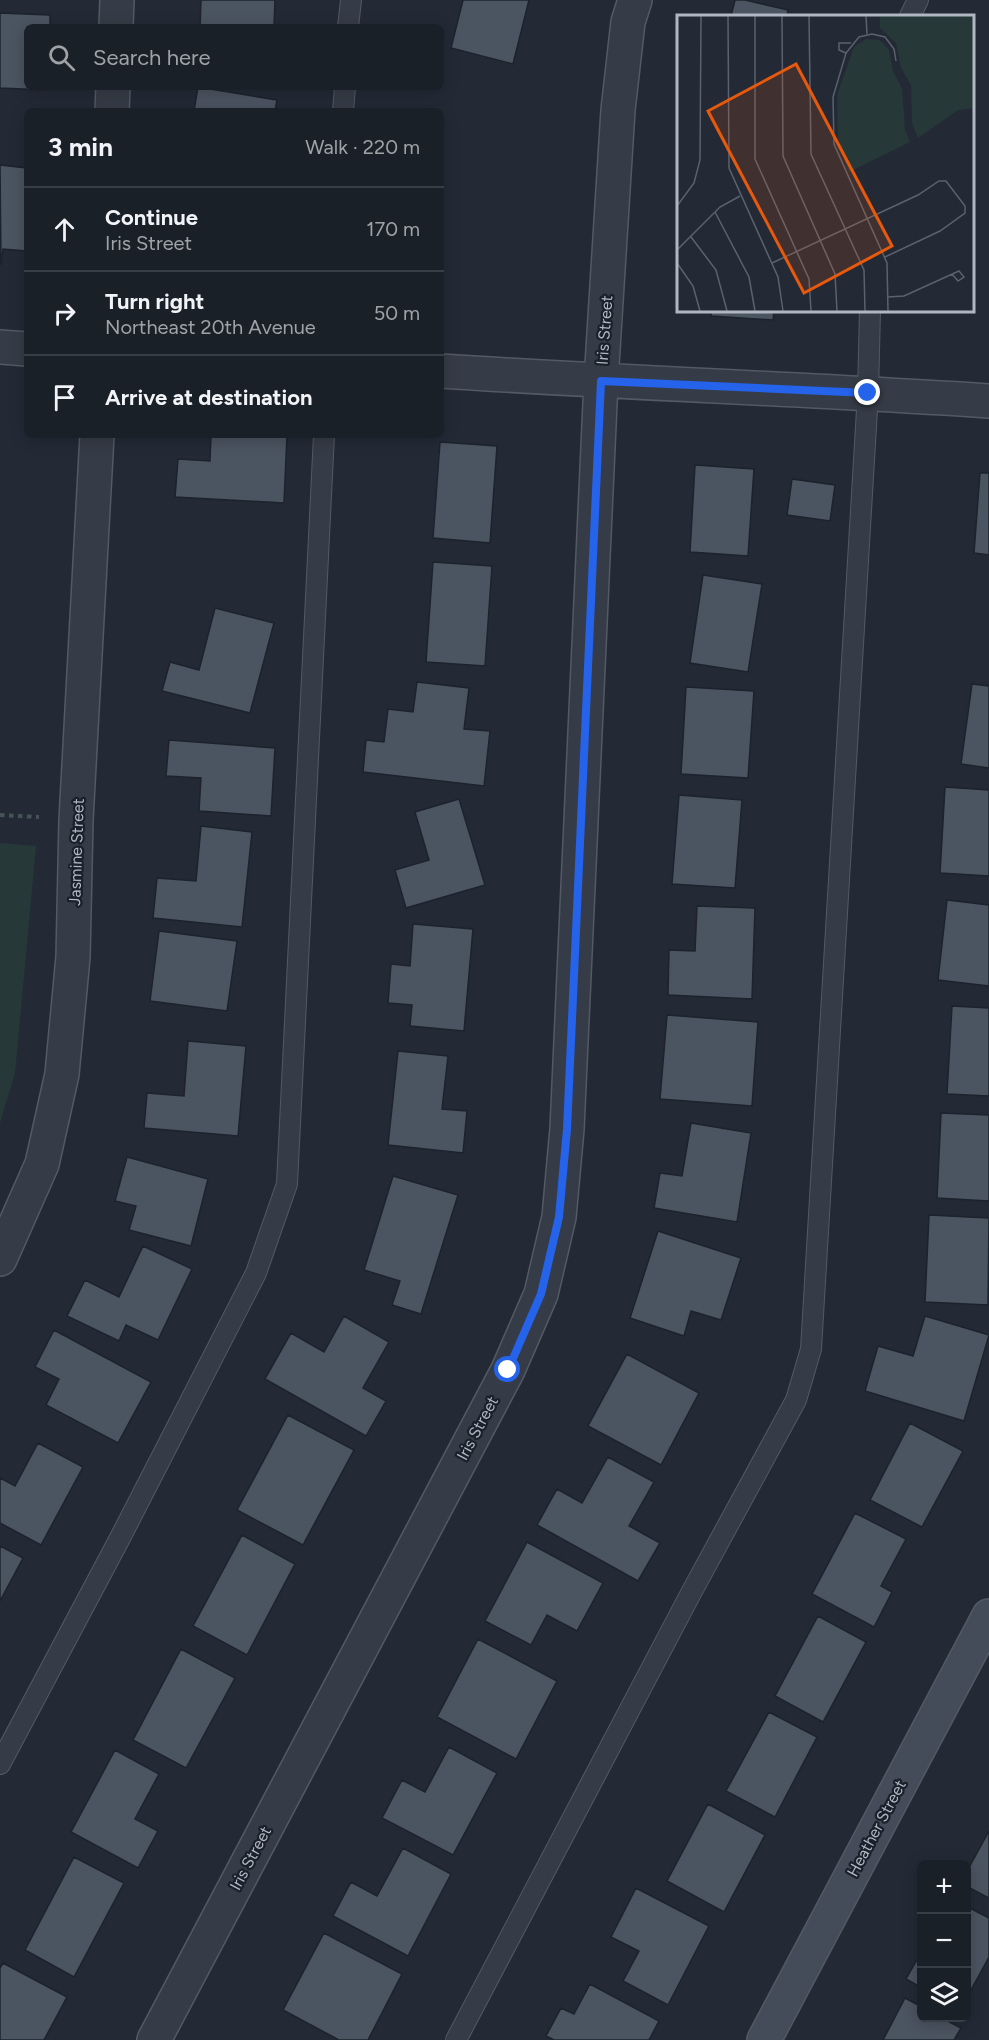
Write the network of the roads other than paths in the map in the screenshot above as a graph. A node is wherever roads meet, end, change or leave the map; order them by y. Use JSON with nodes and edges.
{"nodes":[{"id":1,"x":117,"y":0,"type":"edge"},
{"id":2,"x":351,"y":0,"type":"edge"},
{"id":3,"x":635,"y":0,"type":"edge"},
{"id":4,"x":918,"y":0,"type":"edge"},
{"id":5,"x":910,"y":15,"type":"edge"},
{"id":6,"x":116,"y":24,"type":"edge"},
{"id":7,"x":348,"y":24,"type":"edge"},
{"id":8,"x":113,"y":90,"type":"edge"},
{"id":9,"x":345,"y":90,"type":"edge"},
{"id":10,"x":112,"y":108,"type":"edge"},
{"id":11,"x":343,"y":108,"type":"edge"},
{"id":12,"x":870,"y":312,"type":"edge"},
{"id":13,"x":0,"y":347,"type":"edge"},
{"id":14,"x":24,"y":349,"type":"edge"},
{"id":15,"x":444,"y":371,"type":"edge"},
{"id":16,"x":601,"y":381,"type":"junction"},
{"id":17,"x":868,"y":393,"type":"junction"},
{"id":18,"x":989,"y":402,"type":"edge"},
{"id":19,"x":97,"y":438,"type":"edge"},
{"id":20,"x":324,"y":438,"type":"edge"},
{"id":21,"x":0,"y":1259,"type":"edge"},
{"id":22,"x":989,"y":1616,"type":"edge"},
{"id":23,"x":0,"y":1764,"type":"edge"},
{"id":24,"x":154,"y":2040,"type":"edge"},
{"id":25,"x":456,"y":2040,"type":"edge"},
{"id":26,"x":764,"y":2040,"type":"edge"}],
"edges":[{"from":1,"to":6,"type":"street"},
{"from":2,"to":7,"type":"lane"},
{"from":3,"to":16,"type":"street","name":"Iris Street"},
{"from":4,"to":5,"type":"lane"},
{"from":8,"to":10,"type":"street"},
{"from":9,"to":11,"type":"lane"},
{"from":12,"to":17,"type":"lane"},
{"from":13,"to":14,"type":"street"},
{"from":15,"to":16,"type":"street"},
{"from":16,"to":17,"type":"street"},
{"from":16,"to":24,"type":"street","name":"Iris Street"},
{"from":17,"to":18,"type":"street"},
{"from":17,"to":25,"type":"lane"},
{"from":19,"to":21,"type":"street","name":"Jasmine Street"},
{"from":20,"to":23,"type":"lane"},
{"from":22,"to":26,"type":"street","name":"Heather Street"}]}
